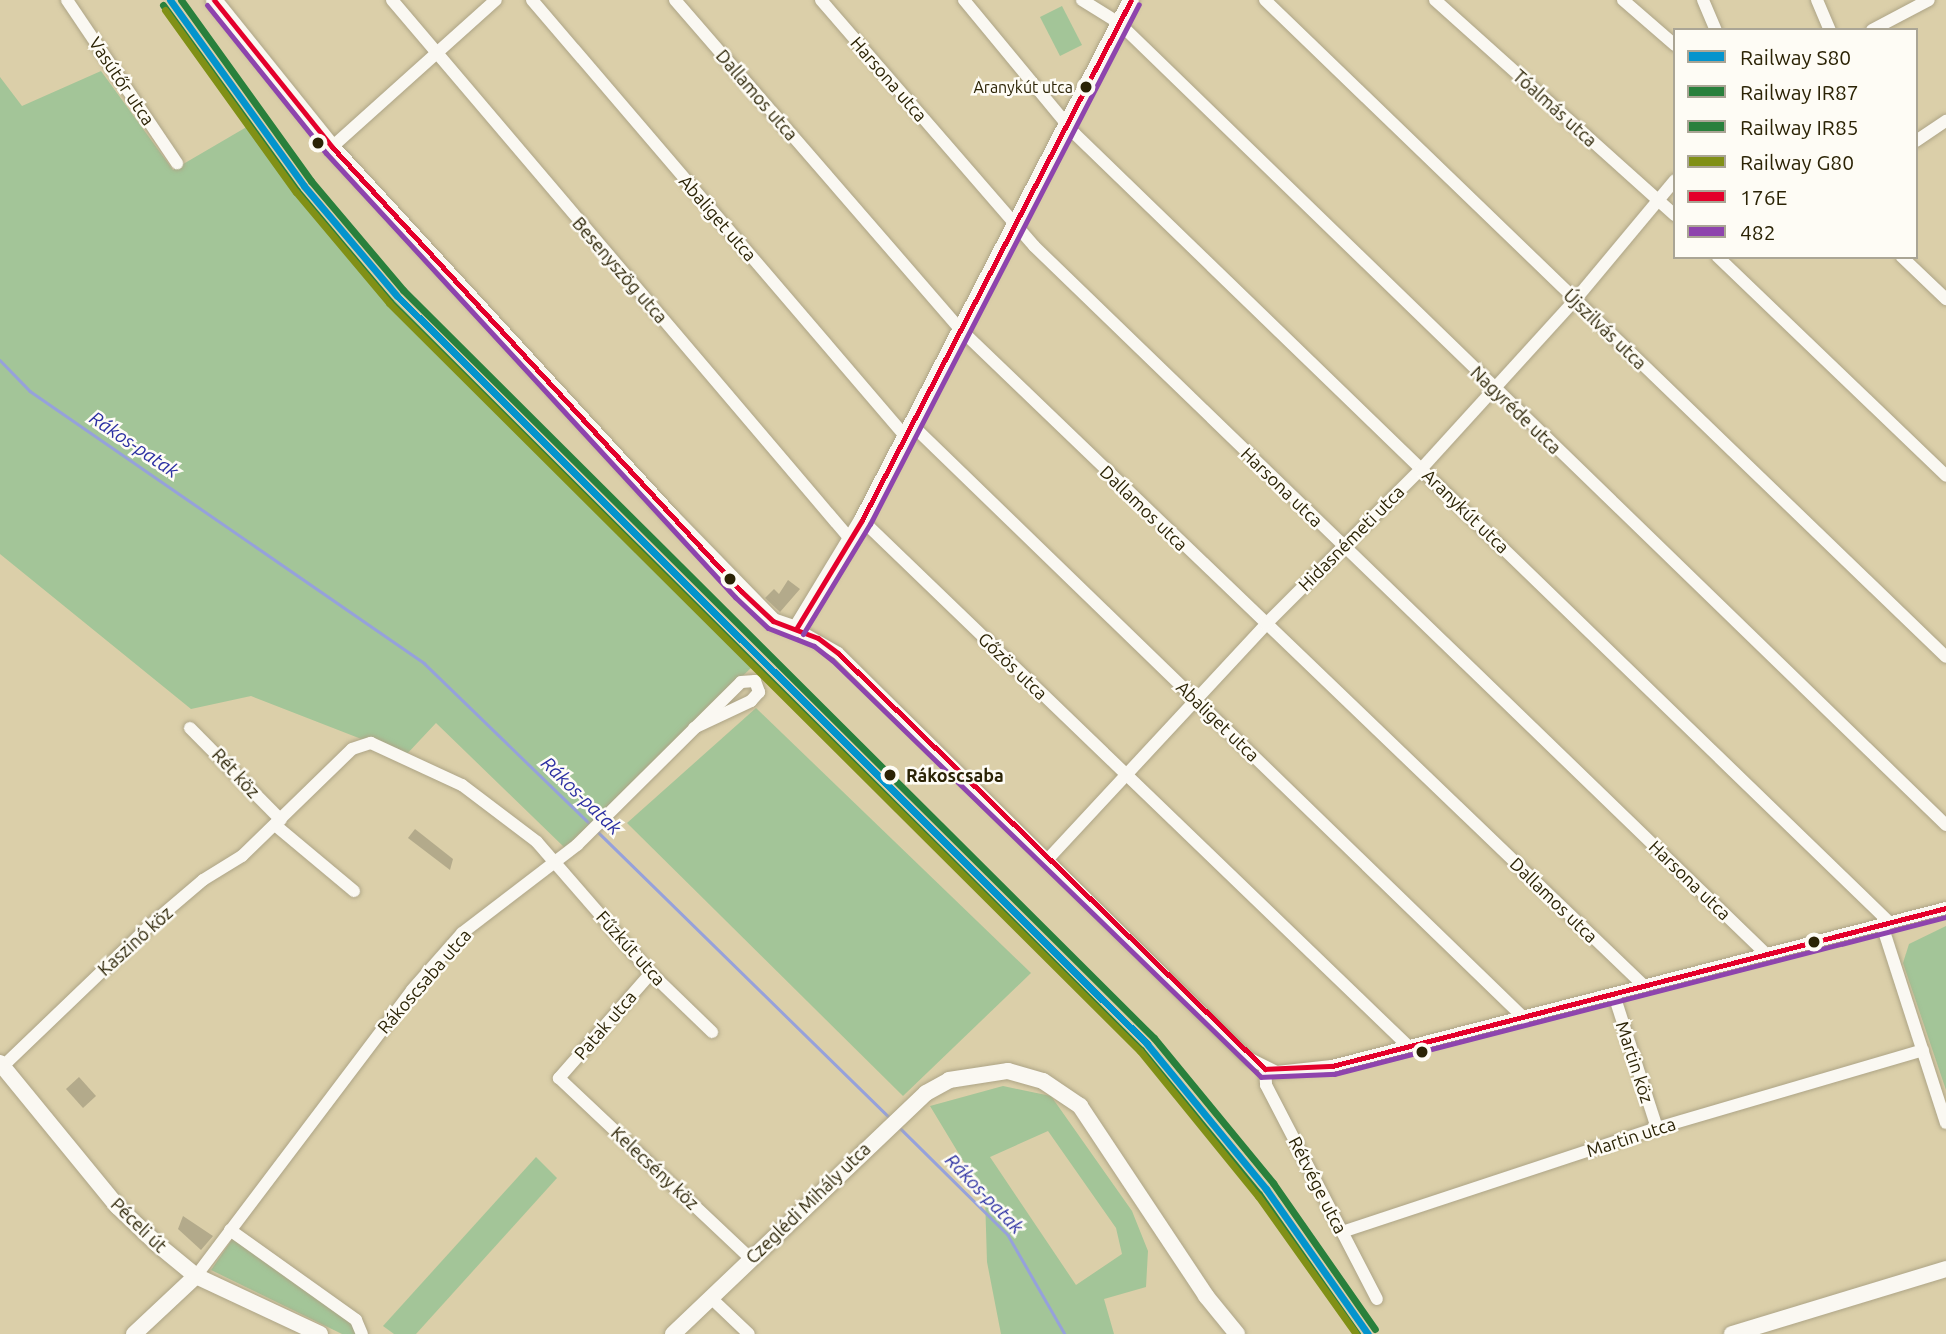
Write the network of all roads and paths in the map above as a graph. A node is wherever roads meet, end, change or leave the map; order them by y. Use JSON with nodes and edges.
{"nodes":[{"id":1,"x":66,"y":0,"type":"edge"},
{"id":2,"x":214,"y":0,"type":"edge"},
{"id":3,"x":392,"y":0,"type":"edge"},
{"id":4,"x":496,"y":0,"type":"edge"},
{"id":5,"x":532,"y":0,"type":"edge"},
{"id":6,"x":675,"y":0,"type":"edge"},
{"id":7,"x":821,"y":0,"type":"edge"},
{"id":8,"x":1082,"y":0,"type":"edge"},
{"id":9,"x":1131,"y":0,"type":"edge"},
{"id":10,"x":1265,"y":0,"type":"edge"},
{"id":11,"x":1435,"y":0,"type":"edge"},
{"id":12,"x":1623,"y":0,"type":"edge"},
{"id":13,"x":1703,"y":0,"type":"edge"},
{"id":14,"x":1817,"y":0,"type":"edge"},
{"id":15,"x":1929,"y":0,"type":"edge"},
{"id":16,"x":970,"y":3,"type":"edge"},
{"id":17,"x":1119,"y":23,"type":"junction"},
{"id":18,"x":1715,"y":28,"type":"edge"},
{"id":19,"x":1829,"y":28,"type":"edge"},
{"id":20,"x":1876,"y":28,"type":"edge"},
{"id":21,"x":1673,"y":43,"type":"edge"},
{"id":22,"x":436,"y":55,"type":"junction"},
{"id":23,"x":1946,"y":121,"type":"edge"},
{"id":24,"x":1066,"y":125,"type":"junction"},
{"id":25,"x":1918,"y":140,"type":"edge"},
{"id":26,"x":332,"y":147,"type":"junction"},
{"id":27,"x":177,"y":163,"type":"dead end"},
{"id":28,"x":1673,"y":182,"type":"edge"},
{"id":29,"x":1658,"y":200,"type":"junction"},
{"id":30,"x":1673,"y":213,"type":"edge"},
{"id":31,"x":1015,"y":226,"type":"junction"},
{"id":32,"x":1720,"y":259,"type":"edge"},
{"id":33,"x":1904,"y":259,"type":"edge"},
{"id":34,"x":1946,"y":299,"type":"edge"},
{"id":35,"x":1575,"y":300,"type":"junction"},
{"id":36,"x":961,"y":330,"type":"junction"},
{"id":37,"x":1494,"y":388,"type":"junction"},
{"id":38,"x":908,"y":430,"type":"junction"},
{"id":39,"x":1422,"y":468,"type":"junction"},
{"id":40,"x":1946,"y":476,"type":"edge"},
{"id":41,"x":862,"y":520,"type":"junction"},
{"id":42,"x":850,"y":539,"type":"junction"},
{"id":43,"x":1344,"y":546,"type":"junction"},
{"id":44,"x":1266,"y":624,"type":"junction"},
{"id":45,"x":796,"y":629,"type":"junction"},
{"id":46,"x":1946,"y":657,"type":"edge"},
{"id":47,"x":1198,"y":702,"type":"junction"},
{"id":48,"x":190,"y":727,"type":"dead end"},
{"id":49,"x":694,"y":728,"type":"junction"},
{"id":50,"x":1125,"y":776,"type":"junction"},
{"id":51,"x":278,"y":822,"type":"junction"},
{"id":52,"x":1946,"y":825,"type":"edge"},
{"id":53,"x":1048,"y":859,"type":"junction"},
{"id":54,"x":555,"y":860,"type":"junction"},
{"id":55,"x":354,"y":891,"type":"dead end"},
{"id":56,"x":1946,"y":908,"type":"edge"},
{"id":57,"x":1886,"y":924,"type":"junction"},
{"id":58,"x":1765,"y":953,"type":"junction"},
{"id":59,"x":651,"y":973,"type":"junction"},
{"id":60,"x":1644,"y":986,"type":"junction"},
{"id":61,"x":1614,"y":995,"type":"junction"},
{"id":62,"x":1524,"y":1018,"type":"junction"},
{"id":63,"x":712,"y":1032,"type":"dead end"},
{"id":64,"x":1407,"y":1045,"type":"junction"},
{"id":65,"x":1923,"y":1050,"type":"junction"},
{"id":66,"x":1,"y":1066,"type":"edge"},
{"id":67,"x":1265,"y":1069,"type":"junction"},
{"id":68,"x":559,"y":1078,"type":"joint"},
{"id":69,"x":1946,"y":1124,"type":"edge"},
{"id":70,"x":1657,"y":1128,"type":"junction"},
{"id":71,"x":230,"y":1230,"type":"junction"},
{"id":72,"x":1342,"y":1232,"type":"junction"},
{"id":73,"x":751,"y":1259,"type":"junction"},
{"id":74,"x":1946,"y":1269,"type":"edge"},
{"id":75,"x":197,"y":1276,"type":"junction"},
{"id":76,"x":711,"y":1298,"type":"junction"},
{"id":77,"x":1377,"y":1299,"type":"dead end"},
{"id":78,"x":134,"y":1334,"type":"edge"},
{"id":79,"x":320,"y":1334,"type":"edge"},
{"id":80,"x":362,"y":1334,"type":"edge"},
{"id":81,"x":673,"y":1334,"type":"edge"},
{"id":82,"x":749,"y":1334,"type":"edge"},
{"id":83,"x":1237,"y":1334,"type":"edge"},
{"id":84,"x":1732,"y":1334,"type":"edge"}],
"edges":[{"from":1,"to":27,"type":"street","name":"Vasútőr utca"},
{"from":2,"to":26,"type":"street"},
{"from":3,"to":22,"type":"street","name":"Besenyszög utca"},
{"from":4,"to":22,"type":"street"},
{"from":5,"to":38,"type":"street","name":"Abaliget utca"},
{"from":6,"to":36,"type":"street","name":"Dallamos utca"},
{"from":7,"to":31,"type":"street","name":"Harsona utca"},
{"from":8,"to":17,"type":"street","name":"Nagyréde utca"},
{"from":9,"to":17,"type":"street"},
{"from":10,"to":35,"type":"street","name":"Újszilvás utca"},
{"from":11,"to":29,"type":"street","name":"Tóalmás utca"},
{"from":12,"to":21,"type":"street"},
{"from":13,"to":18,"type":"street"},
{"from":14,"to":19,"type":"street"},
{"from":15,"to":20,"type":"street"},
{"from":16,"to":24,"type":"street","name":"Aranykút utca"},
{"from":17,"to":24,"type":"street"},
{"from":17,"to":37,"type":"street","name":"Nagyréde utca"},
{"from":22,"to":26,"type":"street"},
{"from":22,"to":42,"type":"street","name":"Besenyszög utca"},
{"from":23,"to":25,"type":"street"},
{"from":24,"to":31,"type":"street"},
{"from":24,"to":39,"type":"street","name":"Aranykút utca"},
{"from":26,"to":45,"type":"street"},
{"from":28,"to":29,"type":"street","name":"Hidasnémeti utca"},
{"from":29,"to":30,"type":"street","name":"Tóalmás utca"},
{"from":29,"to":35,"type":"street","name":"Hidasnémeti utca"},
{"from":31,"to":36,"type":"street"},
{"from":31,"to":43,"type":"street","name":"Harsona utca"},
{"from":32,"to":40,"type":"street"},
{"from":33,"to":34,"type":"street"},
{"from":35,"to":37,"type":"street","name":"Hidasnémeti utca"},
{"from":35,"to":46,"type":"street","name":"Újszilvás utca"},
{"from":36,"to":38,"type":"street"},
{"from":36,"to":44,"type":"street","name":"Dallamos utca"},
{"from":37,"to":39,"type":"street","name":"Hidasnémeti utca"},
{"from":37,"to":52,"type":"street","name":"Nagyréde utca"},
{"from":38,"to":41,"type":"street"},
{"from":38,"to":47,"type":"street","name":"Abaliget utca"},
{"from":39,"to":43,"type":"street","name":"Hidasnémeti utca"},
{"from":39,"to":57,"type":"street","name":"Aranykút utca"},
{"from":41,"to":42,"type":"street"},
{"from":41,"to":50,"type":"street","name":"Gőzös utca"},
{"from":42,"to":45,"type":"street"},
{"from":43,"to":44,"type":"street","name":"Hidasnémeti utca"},
{"from":43,"to":58,"type":"street","name":"Harsona utca"},
{"from":44,"to":47,"type":"street","name":"Hidasnémeti utca"},
{"from":44,"to":60,"type":"street","name":"Dallamos utca"},
{"from":45,"to":53,"type":"street"},
{"from":47,"to":50,"type":"street","name":"Hidasnémeti utca"},
{"from":47,"to":62,"type":"street","name":"Abaliget utca"},
{"from":48,"to":51,"type":"street","name":"Rét köz"},
{"from":49,"to":49,"type":"street","name":"Rákoscsaba utca"},
{"from":49,"to":54,"type":"street","name":"Rákoscsaba utca"},
{"from":50,"to":53,"type":"street","name":"Hidasnémeti utca"},
{"from":50,"to":64,"type":"street","name":"Gőzös utca"},
{"from":51,"to":54,"type":"street","name":"Kaszinó köz"},
{"from":51,"to":55,"type":"street"},
{"from":51,"to":66,"type":"street","name":"Kaszinó köz"},
{"from":53,"to":67,"type":"street"},
{"from":54,"to":59,"type":"street","name":"Fűzkút utca"},
{"from":54,"to":71,"type":"street","name":"Rákoscsaba utca"},
{"from":56,"to":57,"type":"street"},
{"from":57,"to":58,"type":"street"},
{"from":57,"to":65,"type":"street"},
{"from":58,"to":60,"type":"street"},
{"from":59,"to":63,"type":"street","name":"Fűzkút utca"},
{"from":59,"to":68,"type":"street","name":"Patak utca"},
{"from":60,"to":61,"type":"street"},
{"from":61,"to":62,"type":"street"},
{"from":61,"to":70,"type":"street","name":"Martin köz"},
{"from":62,"to":64,"type":"street"},
{"from":64,"to":67,"type":"street"},
{"from":65,"to":69,"type":"street"},
{"from":65,"to":70,"type":"street","name":"Martin utca"},
{"from":66,"to":75,"type":"street","name":"Péceli út"},
{"from":67,"to":72,"type":"street","name":"Rétvége utca"},
{"from":68,"to":73,"type":"street","name":"Kelecsény köz"},
{"from":70,"to":72,"type":"street","name":"Martin utca"},
{"from":71,"to":75,"type":"street","name":"Rákoscsaba utca"},
{"from":71,"to":80,"type":"street"},
{"from":72,"to":77,"type":"street","name":"Rétvége utca"},
{"from":73,"to":76,"type":"street","name":"Czeglédi Mihály utca"},
{"from":73,"to":83,"type":"street","name":"Czeglédi Mihály utca"},
{"from":74,"to":84,"type":"street"},
{"from":75,"to":78,"type":"street"},
{"from":75,"to":79,"type":"street","name":"Péceli út"},
{"from":76,"to":81,"type":"street","name":"Czeglédi Mihály utca"},
{"from":76,"to":82,"type":"street"}]}
